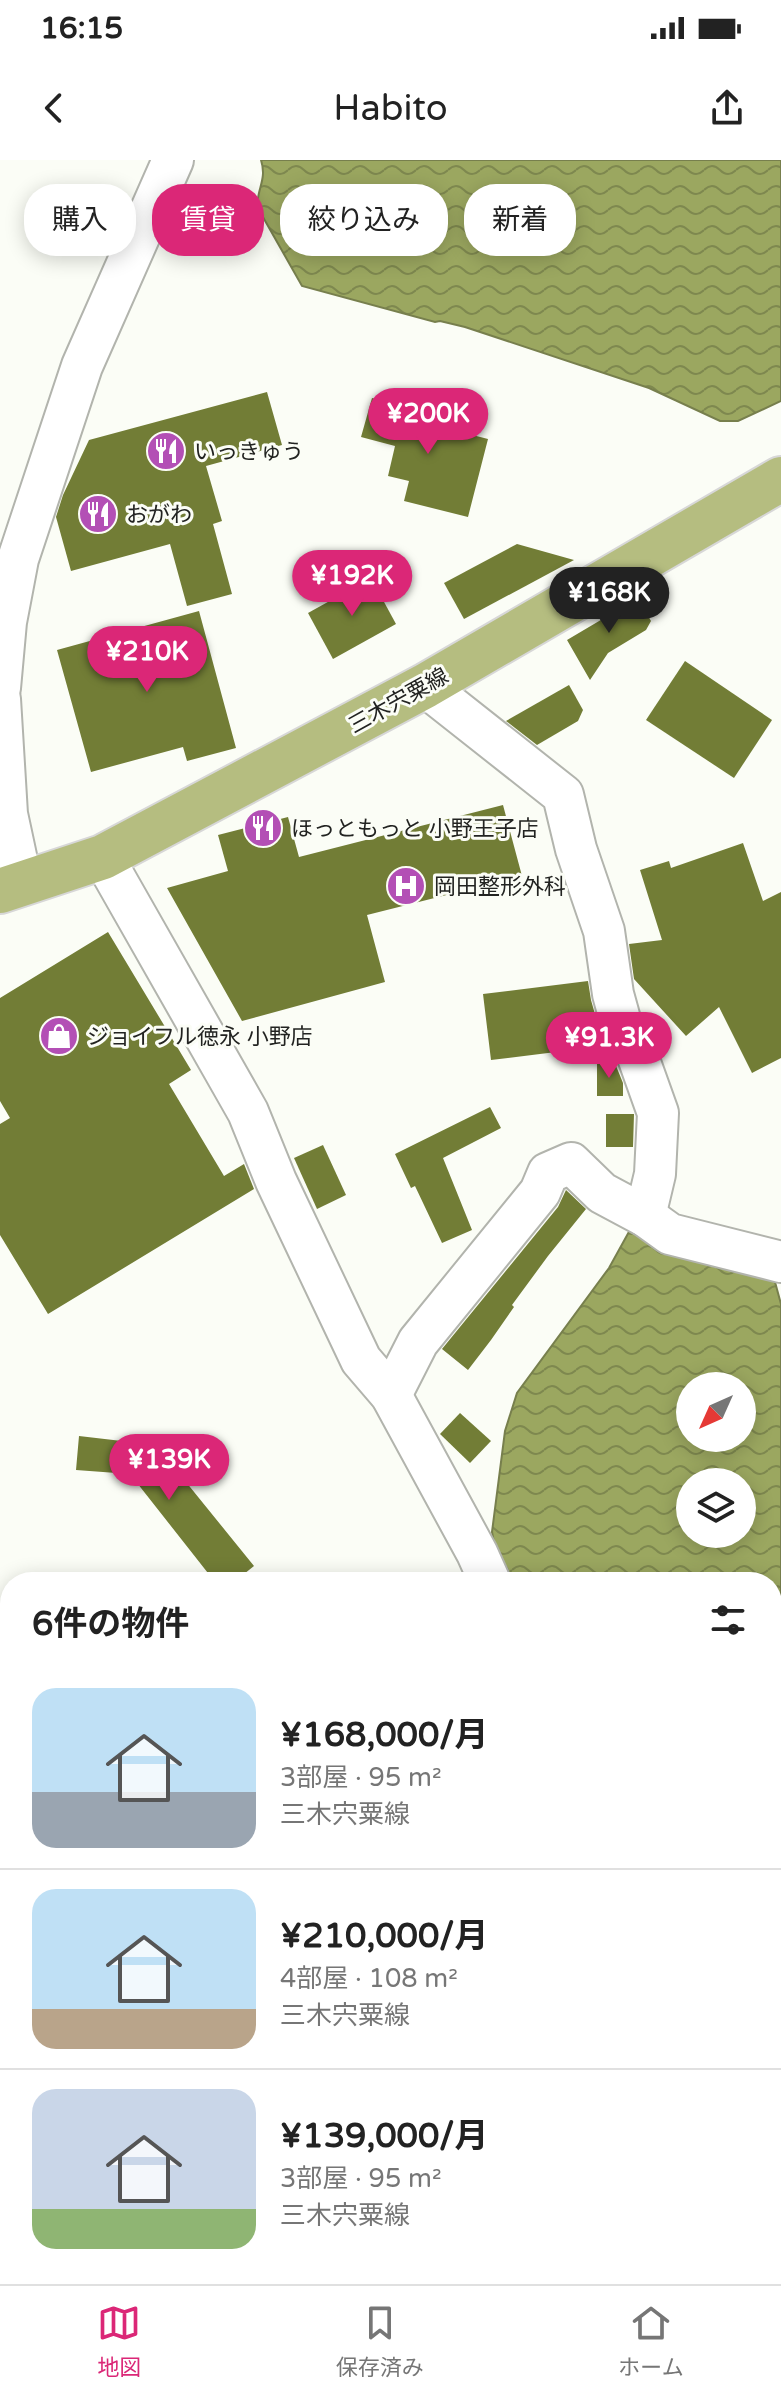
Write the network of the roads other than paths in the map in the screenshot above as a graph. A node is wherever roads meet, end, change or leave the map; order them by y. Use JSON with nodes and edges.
{"nodes":[{"id":1,"x":173,"y":160,"type":"edge"},
{"id":2,"x":781,"y":479,"type":"edge"},
{"id":3,"x":425,"y":686,"type":"junction"},
{"id":4,"x":0,"y":688,"type":"edge"},
{"id":5,"x":0,"y":699,"type":"edge"},
{"id":6,"x":103,"y":857,"type":"junction"},
{"id":7,"x":11,"y":887,"type":"edge"},
{"id":8,"x":645,"y":1216,"type":"junction"},
{"id":9,"x":781,"y":1262,"type":"edge"},
{"id":10,"x":391,"y":1395,"type":"junction"},
{"id":11,"x":486,"y":1572,"type":"edge"}],
"edges":[{"from":1,"to":4,"type":"street"},
{"from":2,"to":3,"type":"main road","name":"三木宍粟線"},
{"from":3,"to":6,"type":"main road","name":"三木宍粟線"},
{"from":3,"to":8,"type":"street"},
{"from":5,"to":7,"type":"street"},
{"from":6,"to":7,"type":"main road","name":"三木宍粟線"},
{"from":6,"to":10,"type":"street"},
{"from":8,"to":9,"type":"street"},
{"from":8,"to":10,"type":"street"},
{"from":10,"to":11,"type":"street"}]}
